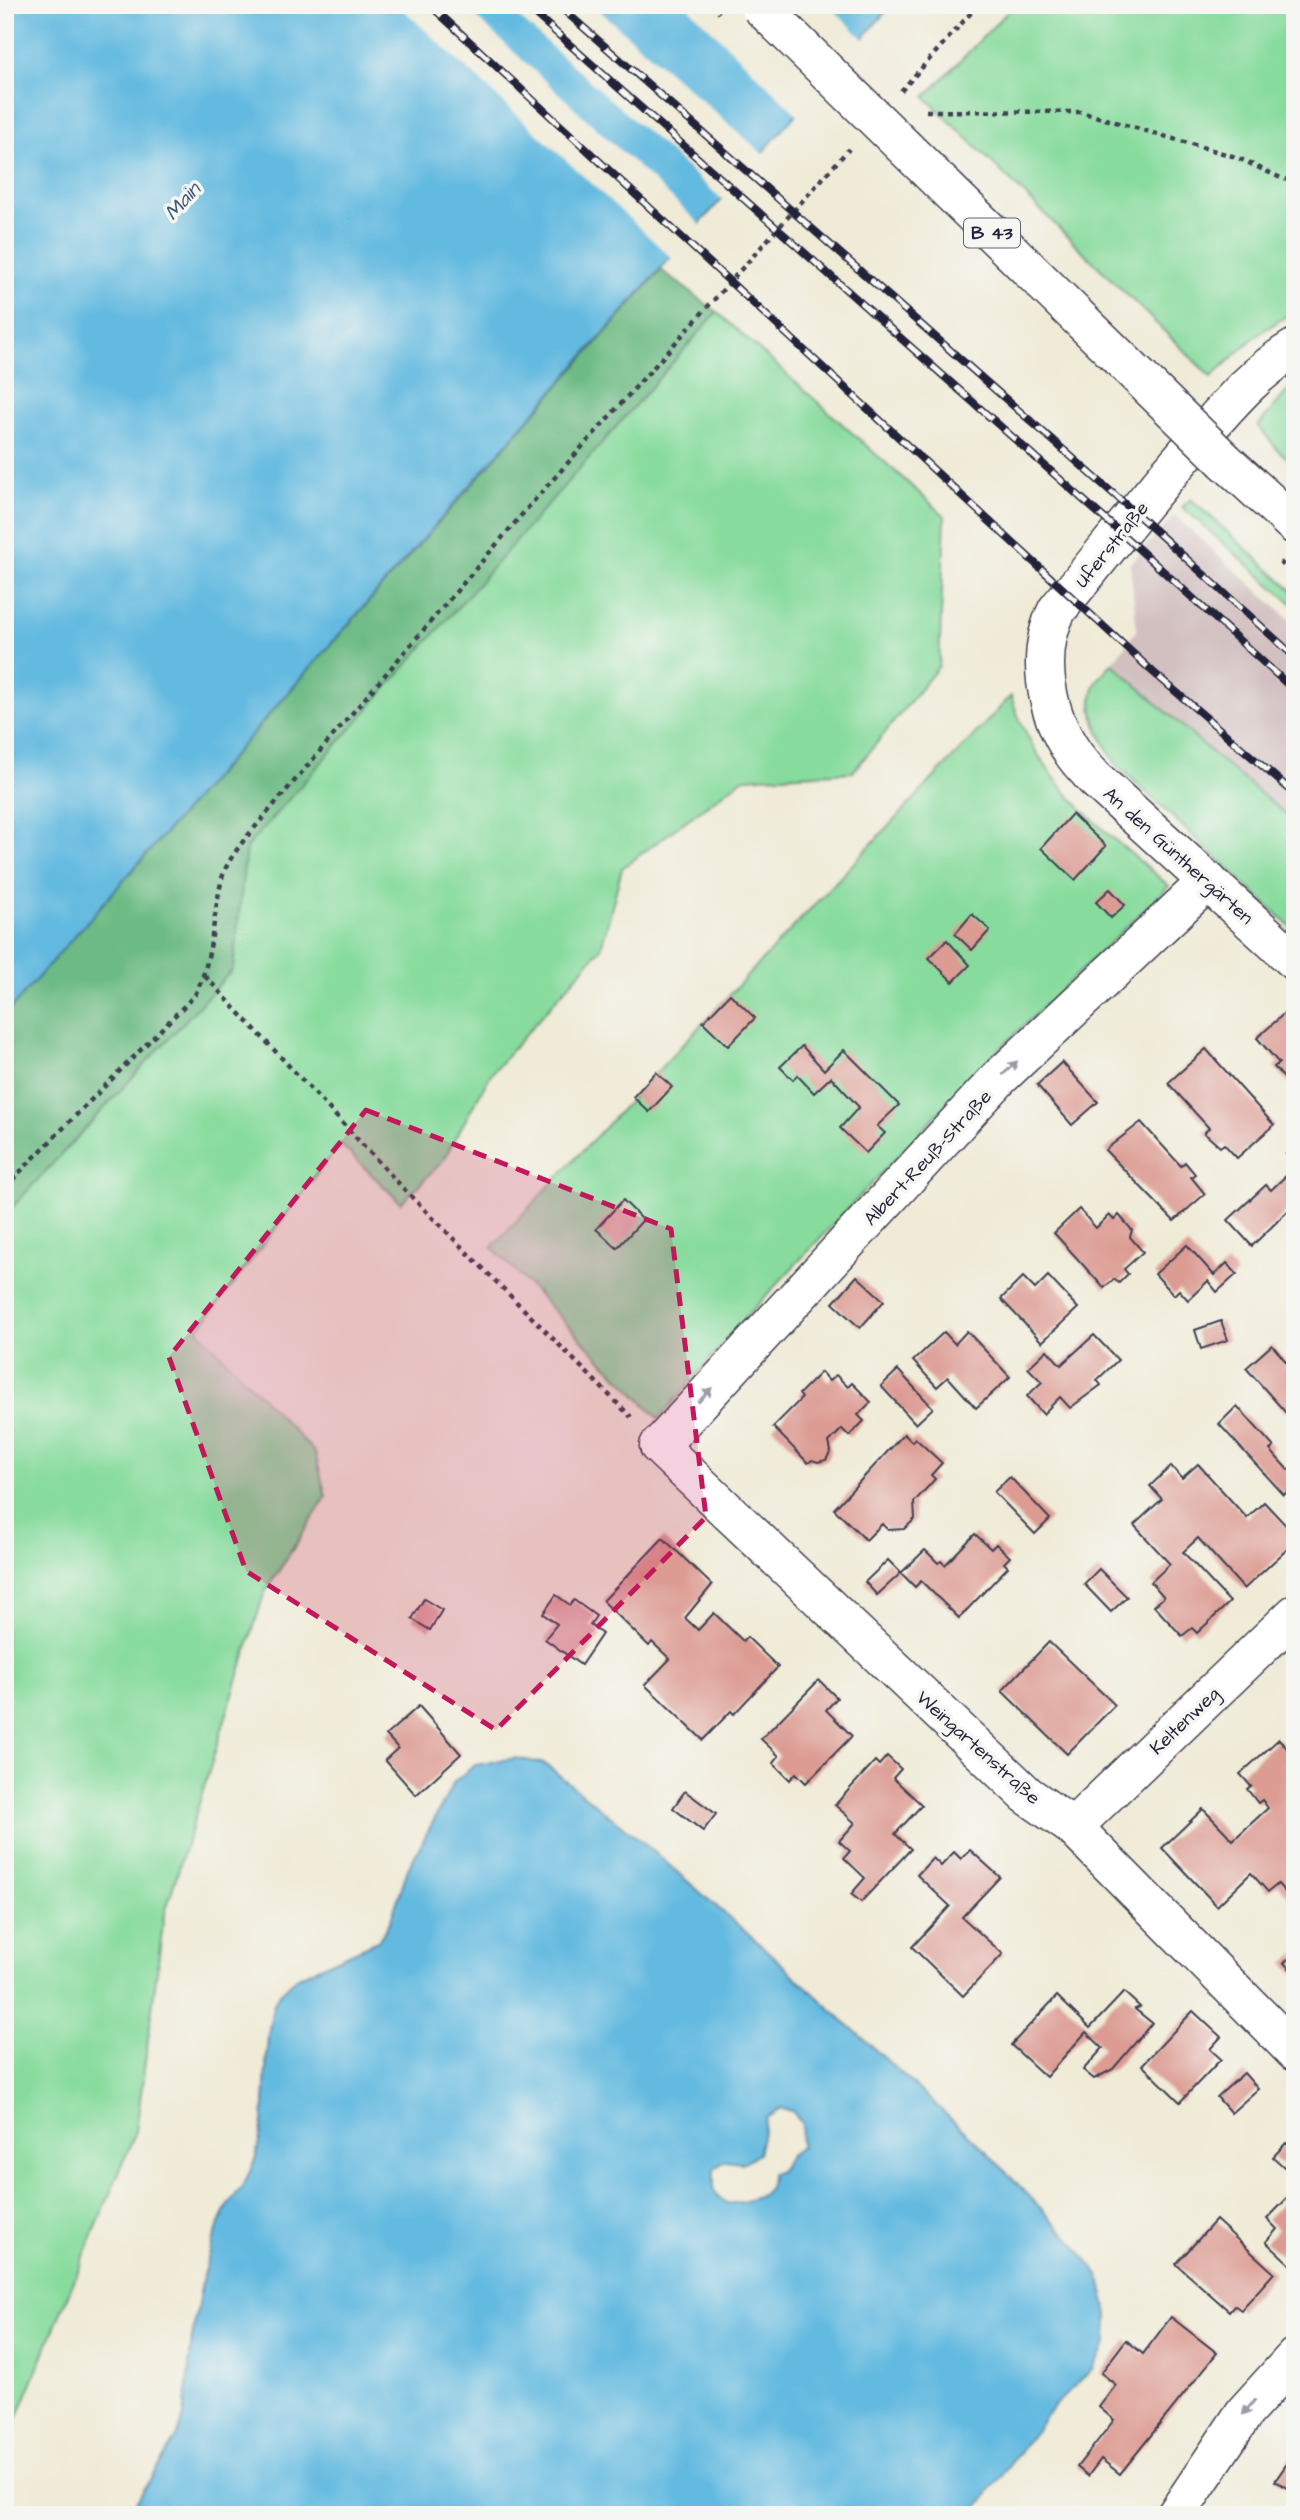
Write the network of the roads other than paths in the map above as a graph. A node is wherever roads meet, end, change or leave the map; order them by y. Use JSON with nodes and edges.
{"nodes":[{"id":1,"x":759,"y":5,"type":"edge"},
{"id":2,"x":1295,"y":348,"type":"edge"},
{"id":3,"x":1295,"y":525,"type":"edge"},
{"id":4,"x":1094,"y":778,"type":"joint"},
{"id":5,"x":1208,"y":881,"type":"junction"},
{"id":6,"x":1295,"y":961,"type":"edge"},
{"id":7,"x":659,"y":1446,"type":"joint"},
{"id":8,"x":1295,"y":1614,"type":"edge"},
{"id":9,"x":1073,"y":1827,"type":"junction"},
{"id":10,"x":1295,"y":2052,"type":"edge"},
{"id":11,"x":1295,"y":2357,"type":"edge"},
{"id":12,"x":1176,"y":2515,"type":"edge"}],
"edges":[{"from":1,"to":3,"type":"street","number":"B 43","bridge":true},
{"from":2,"to":4,"type":"street","name":"Uferstraße"},
{"from":4,"to":5,"type":"street","name":"An den Günthergärten"},
{"from":5,"to":6,"type":"street","name":"An den Günthergärten"},
{"from":7,"to":5,"type":"street","name":"Albert-Reuß-Straße","one_way":true},
{"from":7,"to":9,"type":"street","name":"Weingartenstraße"},
{"from":8,"to":9,"type":"street","name":"Keltenweg"},
{"from":9,"to":10,"type":"street","name":"Weingartenstraße"},
{"from":11,"to":12,"type":"street","one_way":true}]}
